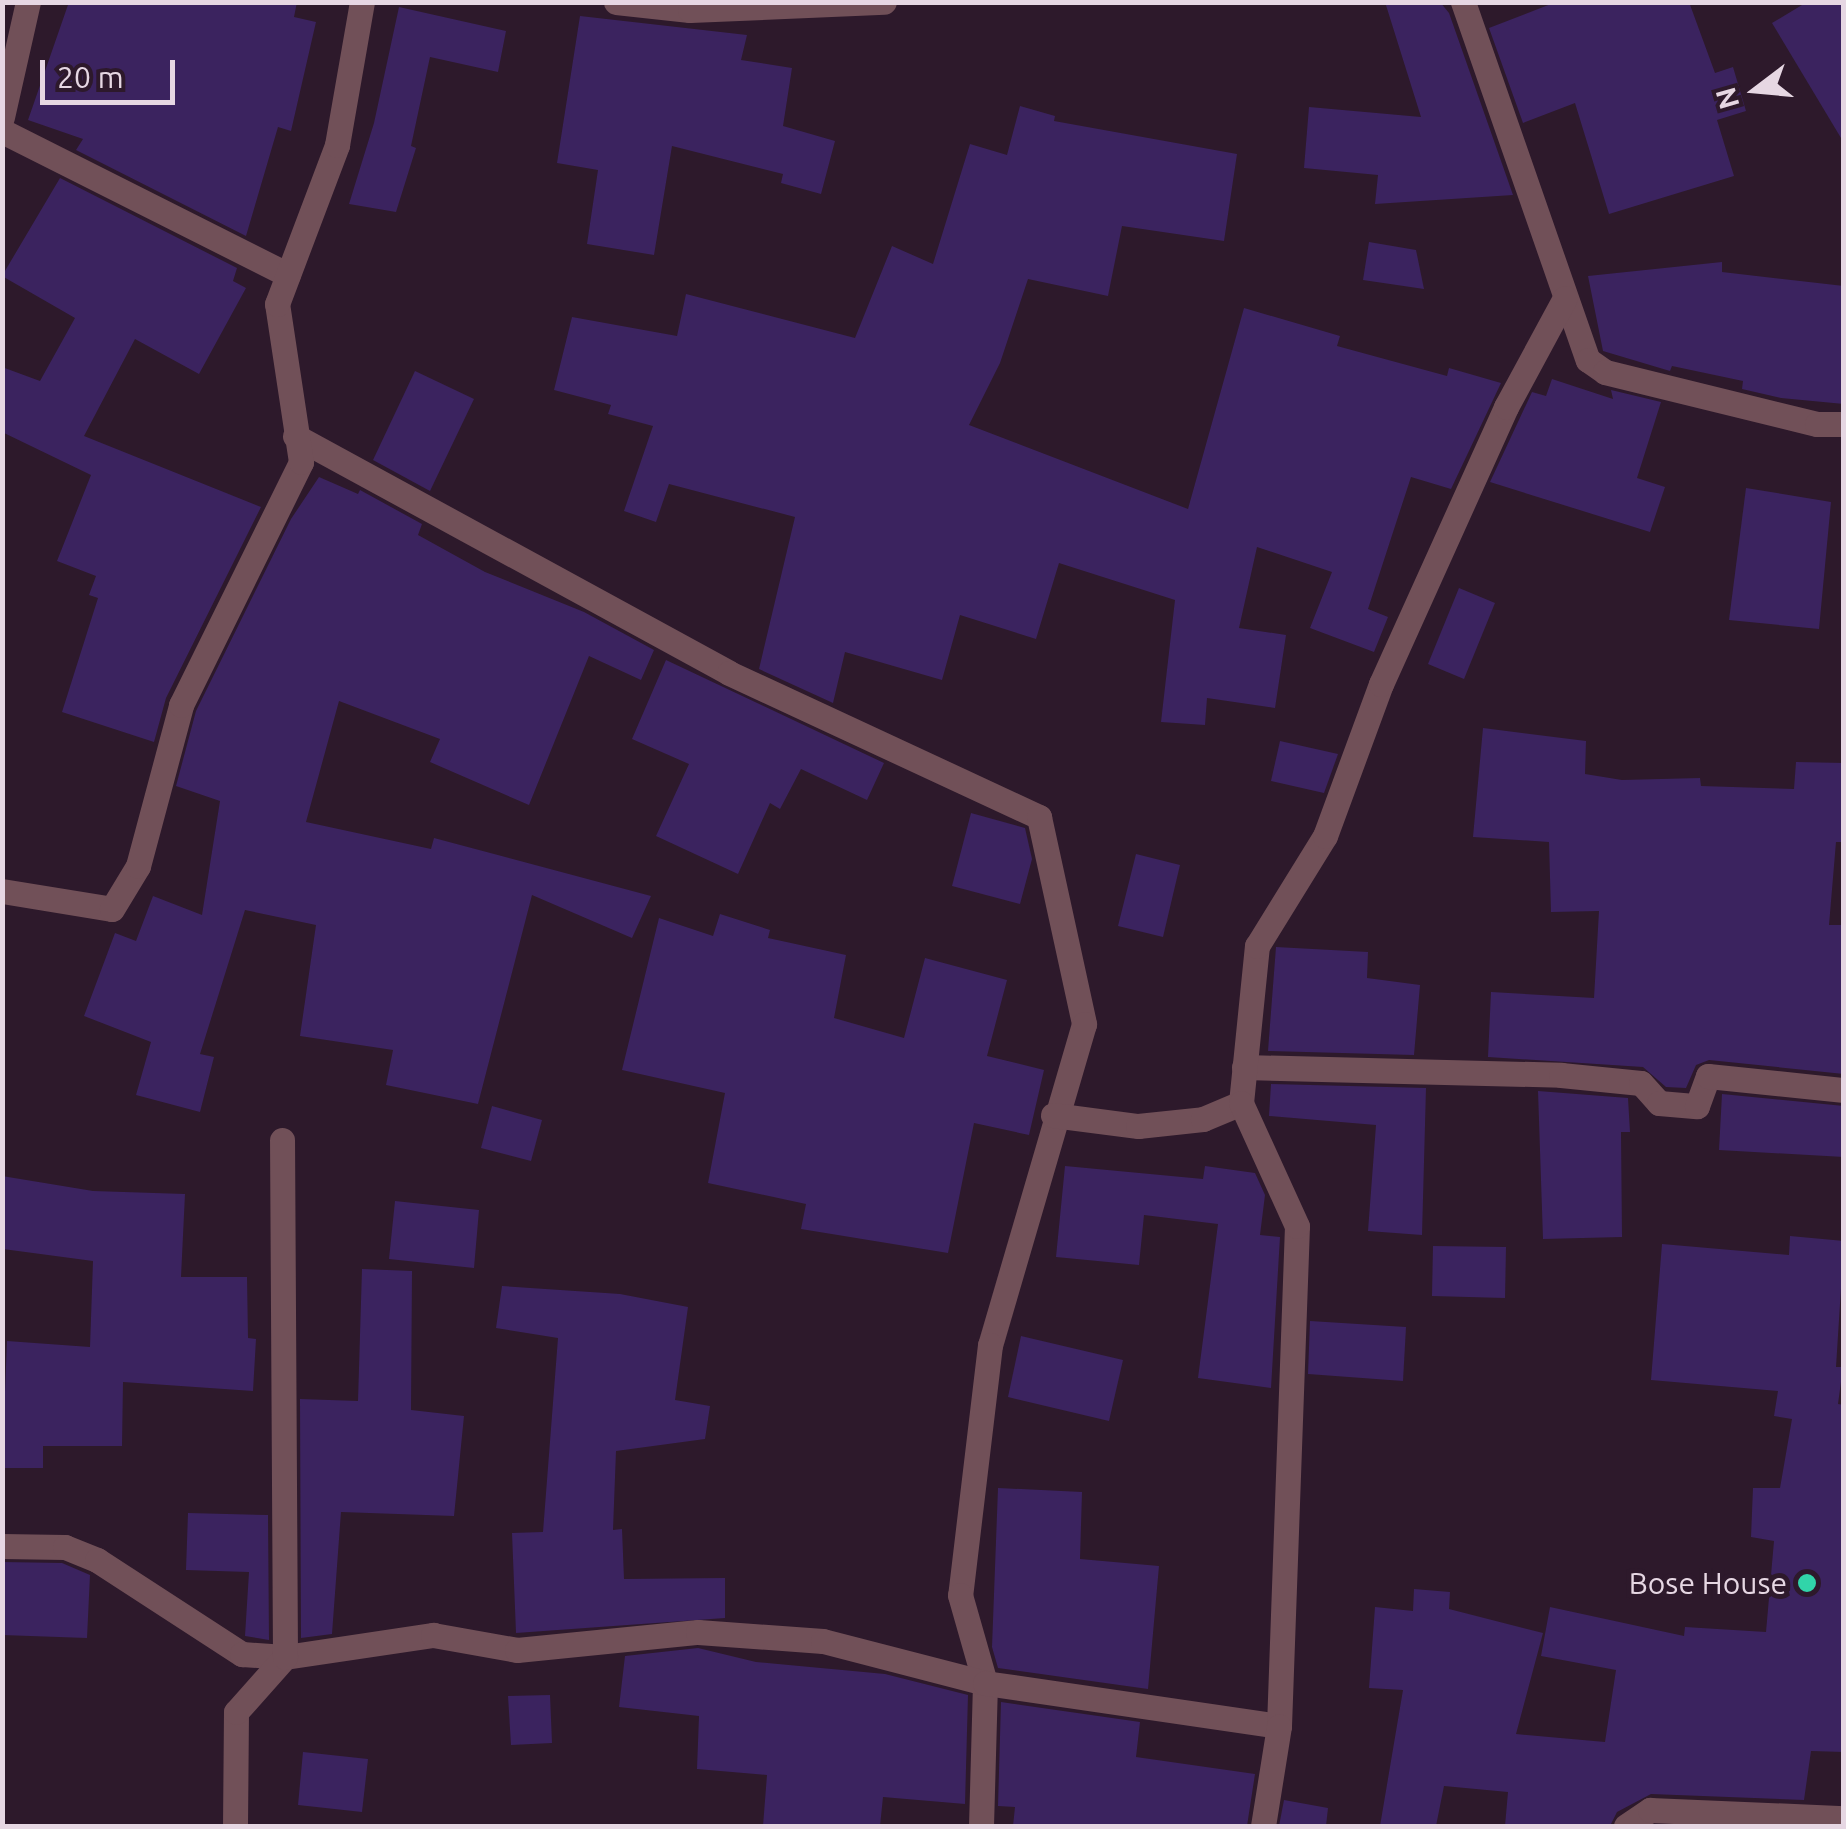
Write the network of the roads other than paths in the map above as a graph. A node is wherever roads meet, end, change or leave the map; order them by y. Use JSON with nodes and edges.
{"nodes":[{"id":1,"x":28,"y":2,"type":"edge"},
{"id":2,"x":362,"y":2,"type":"edge"},
{"id":3,"x":616,"y":2,"type":"edge"},
{"id":4,"x":884,"y":2,"type":"edge"},
{"id":5,"x":1462,"y":2,"type":"edge"},
{"id":6,"x":2,"y":116,"type":"edge"},
{"id":7,"x":2,"y":130,"type":"edge"},
{"id":8,"x":288,"y":275,"type":"junction"},
{"id":9,"x":1565,"y":298,"type":"junction"},
{"id":10,"x":1844,"y":424,"type":"edge"},
{"id":11,"x":295,"y":436,"type":"junction"},
{"id":12,"x":2,"y":890,"type":"edge"},
{"id":13,"x":1244,"y":1067,"type":"junction"},
{"id":14,"x":1844,"y":1090,"type":"edge"},
{"id":15,"x":1242,"y":1103,"type":"junction"},
{"id":16,"x":1053,"y":1116,"type":"junction"},
{"id":17,"x":282,"y":1140,"type":"dead end"},
{"id":18,"x":2,"y":1546,"type":"edge"},
{"id":19,"x":286,"y":1657,"type":"junction"},
{"id":20,"x":985,"y":1683,"type":"junction"},
{"id":21,"x":1278,"y":1726,"type":"junction"},
{"id":22,"x":1844,"y":1818,"type":"edge"},
{"id":23,"x":235,"y":1826,"type":"edge"},
{"id":24,"x":981,"y":1826,"type":"edge"},
{"id":25,"x":1263,"y":1826,"type":"edge"},
{"id":26,"x":1626,"y":1826,"type":"edge"}],
"edges":[{"from":1,"to":6,"type":"street"},
{"from":2,"to":8,"type":"street"},
{"from":3,"to":4,"type":"street"},
{"from":5,"to":9,"type":"street"},
{"from":7,"to":8,"type":"street"},
{"from":8,"to":11,"type":"street"},
{"from":9,"to":10,"type":"street"},
{"from":9,"to":13,"type":"street"},
{"from":11,"to":12,"type":"street"},
{"from":11,"to":16,"type":"street"},
{"from":13,"to":14,"type":"street"},
{"from":13,"to":15,"type":"street"},
{"from":15,"to":16,"type":"street"},
{"from":15,"to":21,"type":"street"},
{"from":16,"to":20,"type":"street"},
{"from":17,"to":19,"type":"street"},
{"from":18,"to":19,"type":"street"},
{"from":19,"to":20,"type":"street"},
{"from":19,"to":23,"type":"street"},
{"from":20,"to":21,"type":"street"},
{"from":20,"to":24,"type":"street"},
{"from":21,"to":25,"type":"street"},
{"from":22,"to":26,"type":"street"}]}
